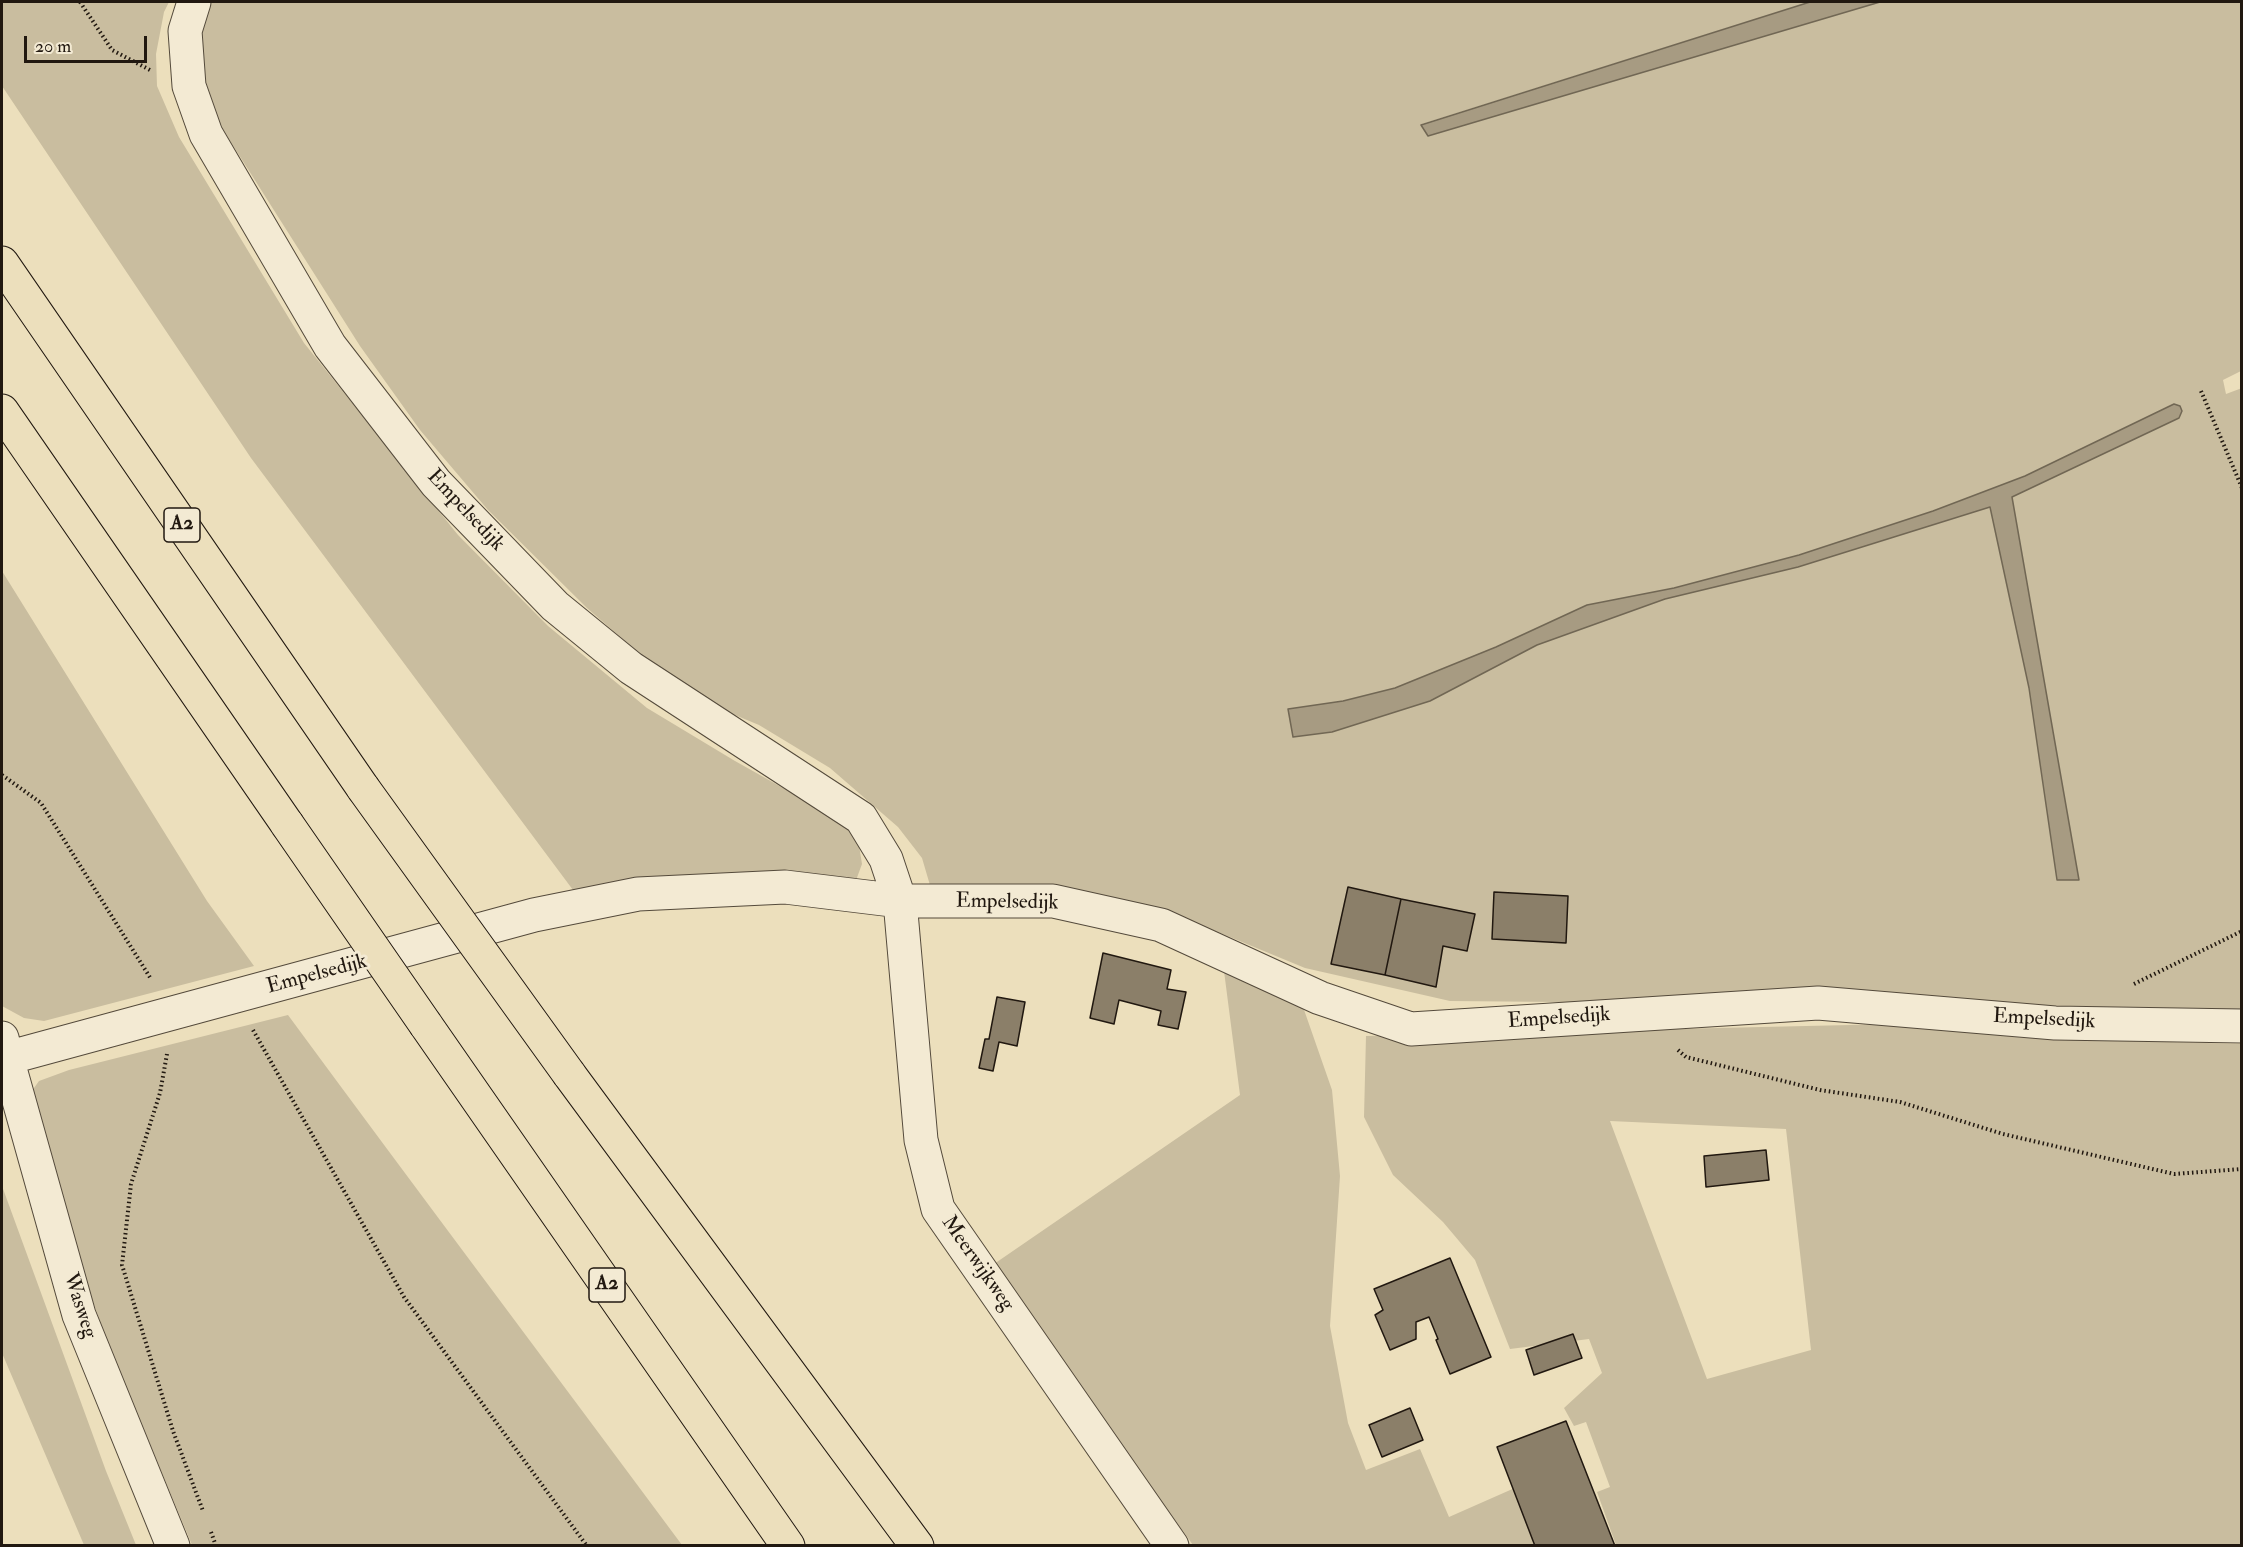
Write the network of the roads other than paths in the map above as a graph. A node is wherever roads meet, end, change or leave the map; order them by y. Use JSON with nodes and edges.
{"nodes":[{"id":1,"x":194,"y":2,"type":"edge"},
{"id":2,"x":2,"y":263,"type":"edge"},
{"id":3,"x":2,"y":411,"type":"edge"},
{"id":4,"x":900,"y":901,"type":"junction"},
{"id":5,"x":2241,"y":1026,"type":"edge"},
{"id":6,"x":4,"y":1048,"type":"edge"},
{"id":7,"x":173,"y":1545,"type":"edge"},
{"id":8,"x":788,"y":1545,"type":"edge"},
{"id":9,"x":917,"y":1545,"type":"edge"},
{"id":10,"x":1172,"y":1545,"type":"edge"}],
"edges":[{"from":1,"to":4,"type":"street","name":"Empelsedijk"},
{"from":2,"to":9,"type":"highway","number":"A2","bridge":true},
{"from":3,"to":8,"type":"highway","number":"A2","bridge":true},
{"from":4,"to":5,"type":"street","name":"Empelsedijk"},
{"from":4,"to":6,"type":"street","name":"Empelsedijk"},
{"from":4,"to":10,"type":"street","name":"Meerwijkweg"},
{"from":6,"to":7,"type":"street","name":"Wasweg"}]}
